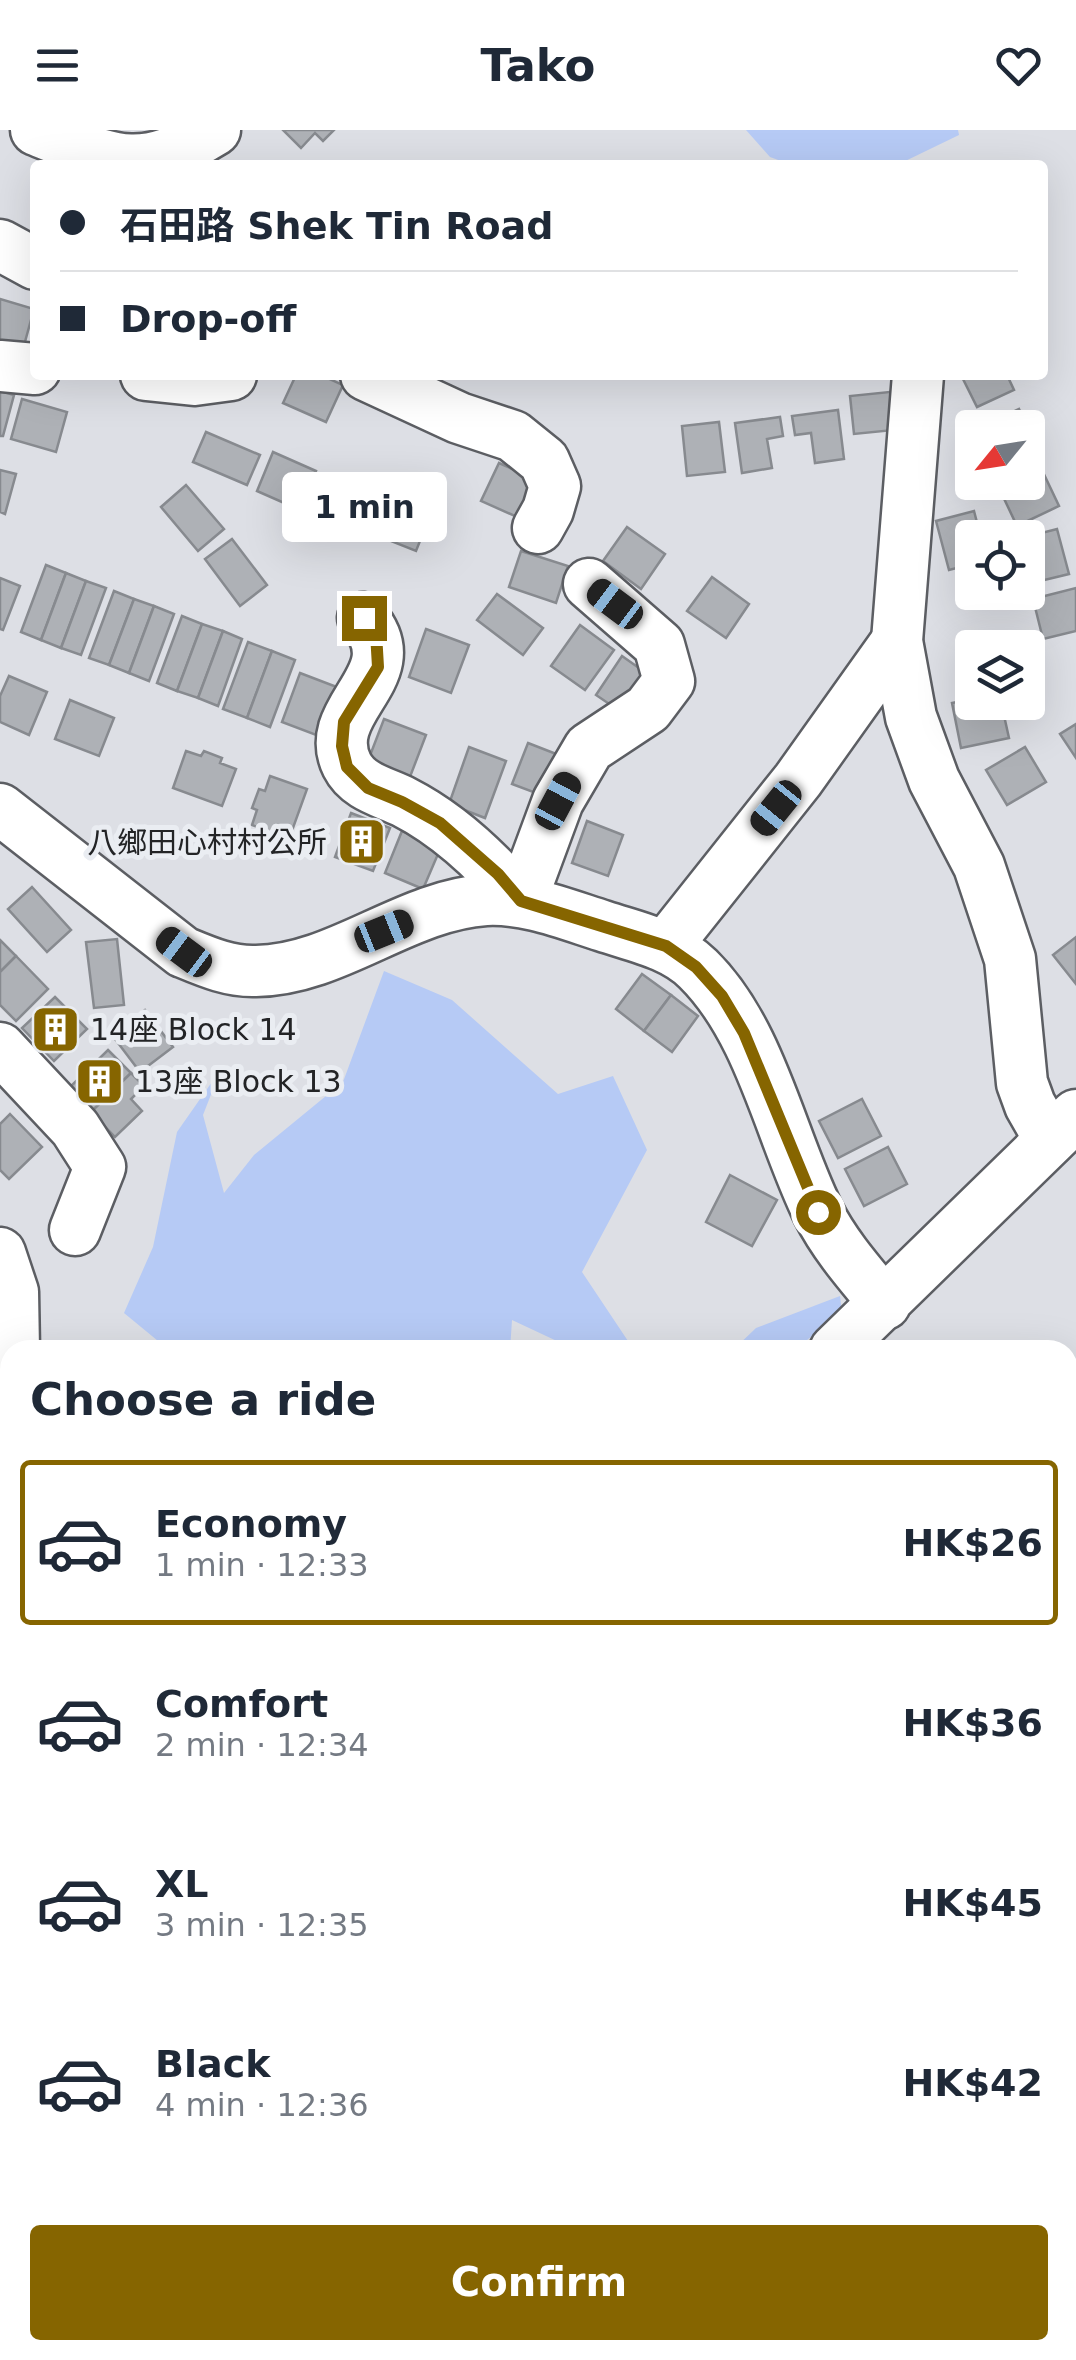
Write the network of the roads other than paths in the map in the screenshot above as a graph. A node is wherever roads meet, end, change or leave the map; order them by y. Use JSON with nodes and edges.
{"nodes":[{"id":1,"x":36,"y":130,"type":"edge"},
{"id":2,"x":215,"y":130,"type":"edge"},
{"id":3,"x":127,"y":160,"type":"edge"},
{"id":4,"x":143,"y":160,"type":"edge"},
{"id":5,"x":0,"y":245,"type":"edge"},
{"id":6,"x":30,"y":261,"type":"edge"},
{"id":7,"x":0,"y":366,"type":"edge"},
{"id":8,"x":30,"y":369,"type":"edge"},
{"id":9,"x":377,"y":380,"type":"edge"},
{"id":10,"x":918,"y":380,"type":"edge"},
{"id":11,"x":538,"y":528,"type":"dead end"},
{"id":12,"x":589,"y":584,"type":"dead end"},
{"id":13,"x":364,"y":618,"type":"dead end"},
{"id":14,"x":898,"y":642,"type":"junction"},
{"id":15,"x":0,"y":809,"type":"edge"},
{"id":16,"x":521,"y":901,"type":"junction"},
{"id":17,"x":666,"y":946,"type":"junction"},
{"id":18,"x":0,"y":1048,"type":"edge"},
{"id":19,"x":1063,"y":1127,"type":"edge"},
{"id":20,"x":75,"y":1230,"type":"dead end"},
{"id":21,"x":0,"y":1253,"type":"edge"},
{"id":22,"x":885,"y":1304,"type":"junction"},
{"id":23,"x":14,"y":1340,"type":"edge"},
{"id":24,"x":846,"y":1340,"type":"edge"}],
"edges":[{"from":1,"to":3,"type":"street"},
{"from":2,"to":4,"type":"street"},
{"from":5,"to":6,"type":"street"},
{"from":7,"to":8,"type":"street"},
{"from":9,"to":11,"type":"street"},
{"from":10,"to":14,"type":"street"},
{"from":12,"to":16,"type":"street"},
{"from":13,"to":16,"type":"street"},
{"from":14,"to":17,"type":"street"},
{"from":14,"to":19,"type":"street"},
{"from":15,"to":16,"type":"street"},
{"from":16,"to":17,"type":"street"},
{"from":17,"to":22,"type":"street"},
{"from":18,"to":20,"type":"street"},
{"from":19,"to":22,"type":"street"},
{"from":21,"to":23,"type":"street"},
{"from":22,"to":24,"type":"street"}]}
